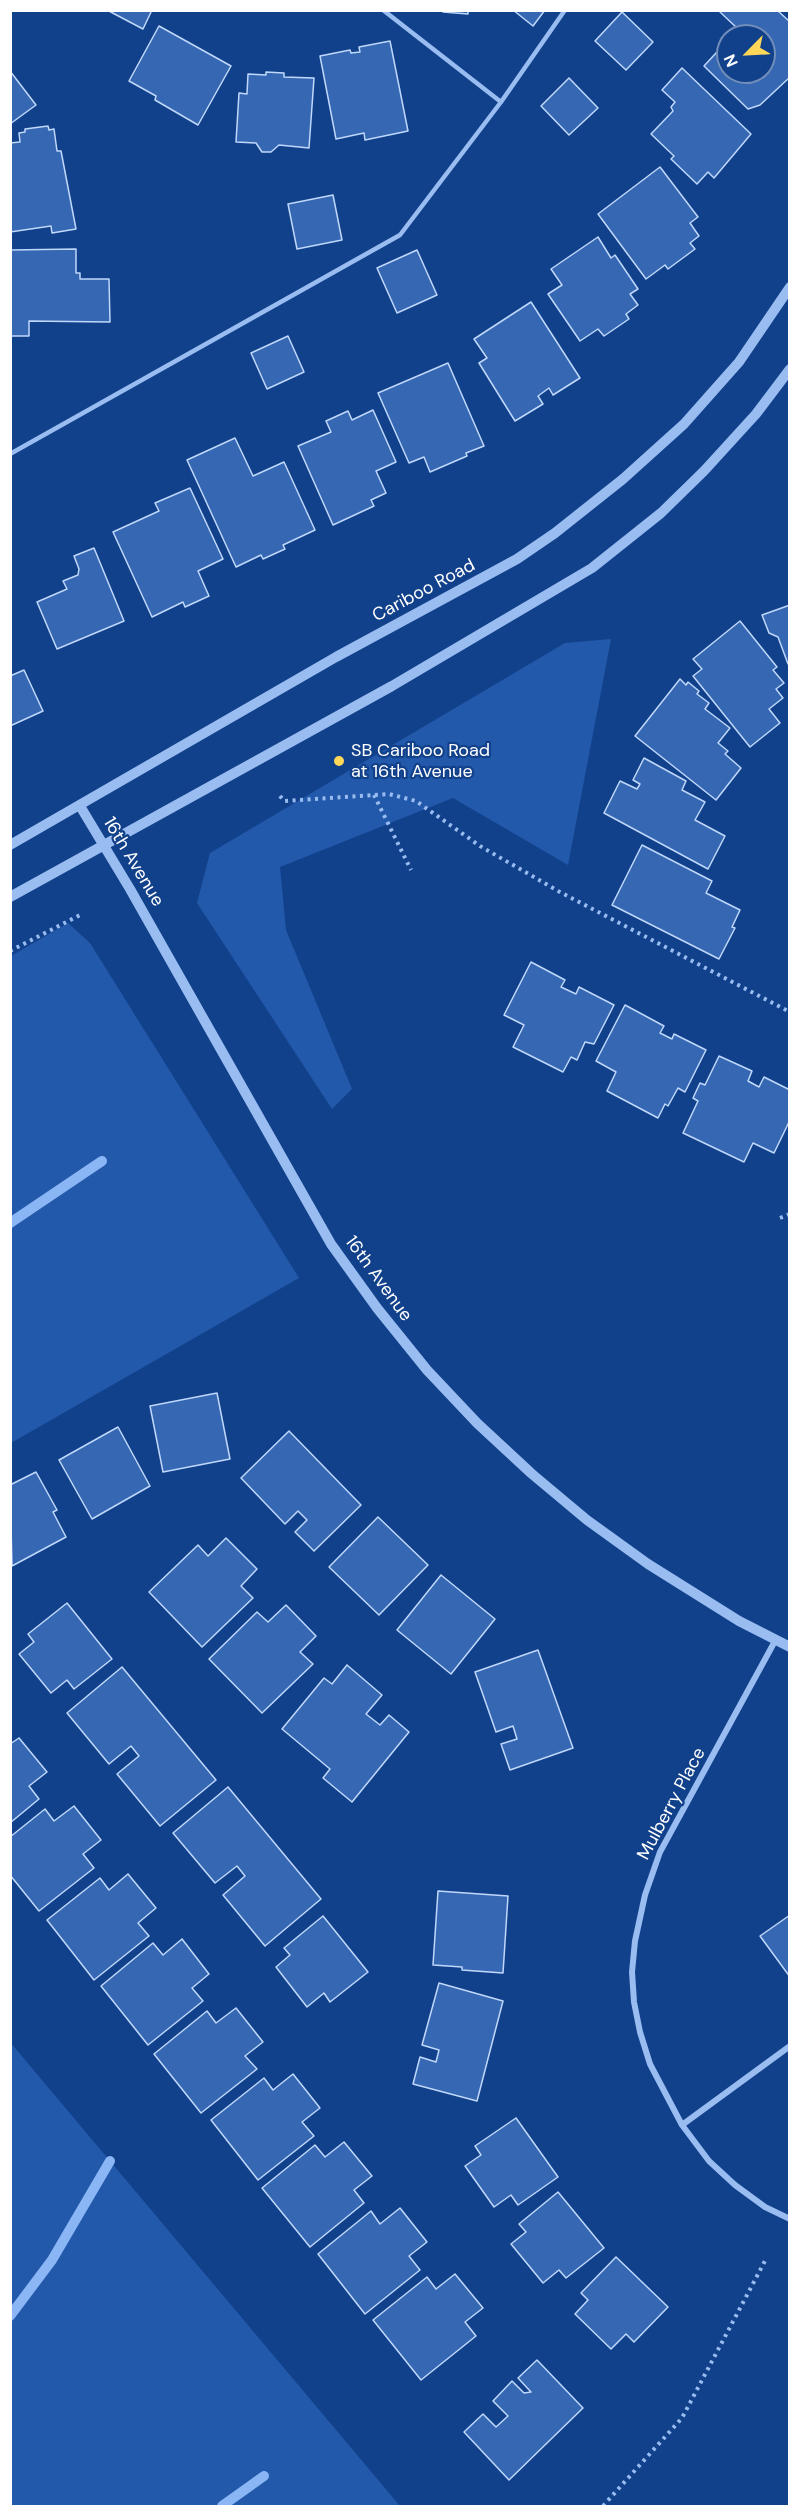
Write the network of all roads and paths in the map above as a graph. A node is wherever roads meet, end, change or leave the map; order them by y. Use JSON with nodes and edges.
{"nodes":[{"id":1,"x":383,"y":10,"type":"edge"},
{"id":2,"x":565,"y":10,"type":"edge"},
{"id":3,"x":501,"y":102,"type":"junction"},
{"id":4,"x":789,"y":287,"type":"edge"},
{"id":5,"x":789,"y":369,"type":"edge"},
{"id":6,"x":10,"y":454,"type":"edge"},
{"id":7,"x":374,"y":795,"type":"junction"},
{"id":8,"x":280,"y":796,"type":"dead end"},
{"id":9,"x":80,"y":806,"type":"junction"},
{"id":10,"x":10,"y":845,"type":"edge"},
{"id":11,"x":104,"y":845,"type":"junction"},
{"id":12,"x":411,"y":870,"type":"dead end"},
{"id":13,"x":10,"y":897,"type":"edge"},
{"id":14,"x":82,"y":914,"type":"dead end"},
{"id":15,"x":10,"y":951,"type":"edge"},
{"id":16,"x":789,"y":1012,"type":"edge"},
{"id":17,"x":789,"y":1214,"type":"edge"},
{"id":18,"x":780,"y":1218,"type":"dead end"},
{"id":19,"x":775,"y":1641,"type":"junction"},
{"id":20,"x":789,"y":1647,"type":"edge"},
{"id":21,"x":789,"y":2046,"type":"edge"},
{"id":22,"x":682,"y":2125,"type":"junction"},
{"id":23,"x":789,"y":2219,"type":"edge"},
{"id":24,"x":766,"y":2259,"type":"dead end"},
{"id":25,"x":603,"y":2506,"type":"edge"}],
"edges":[{"from":1,"to":3,"type":"lane"},
{"from":2,"to":3,"type":"lane"},
{"from":3,"to":6,"type":"lane"},
{"from":4,"to":9,"type":"street","name":"Cariboo Road"},
{"from":5,"to":11,"type":"street"},
{"from":7,"to":8,"type":"path"},
{"from":7,"to":12,"type":"path"},
{"from":7,"to":16,"type":"path"},
{"from":9,"to":10,"type":"street","name":"Cariboo Road"},
{"from":9,"to":11,"type":"street","name":"16th Avenue"},
{"from":11,"to":13,"type":"street"},
{"from":11,"to":19,"type":"street","name":"16th Avenue"},
{"from":14,"to":15,"type":"path"},
{"from":17,"to":18,"type":"path"},
{"from":19,"to":20,"type":"street","name":"16th Avenue"},
{"from":19,"to":22,"type":"street","name":"Mulberry Place"},
{"from":21,"to":22,"type":"street"},
{"from":22,"to":23,"type":"street","name":"Mulberry Place"},
{"from":24,"to":25,"type":"path"}]}
